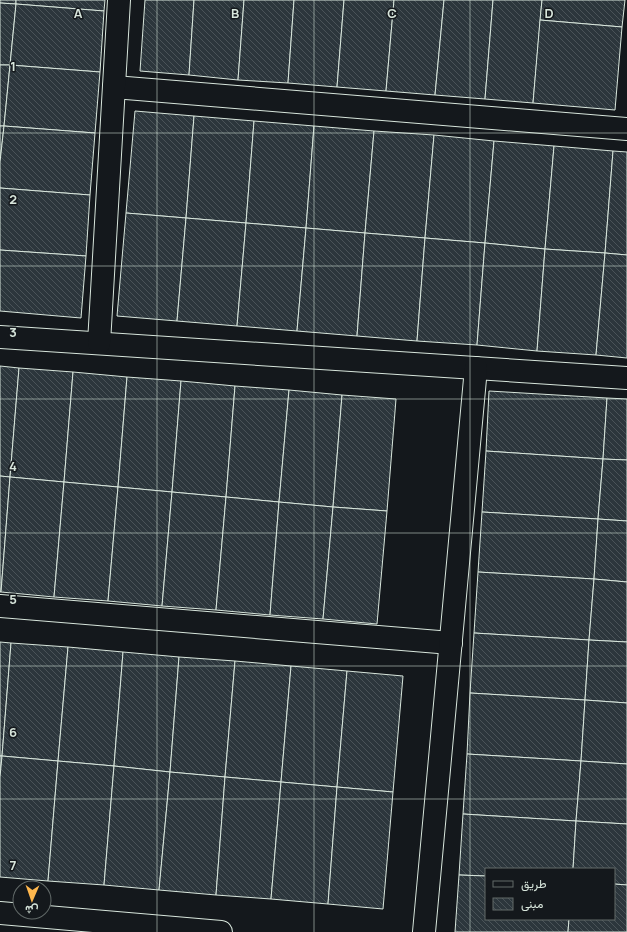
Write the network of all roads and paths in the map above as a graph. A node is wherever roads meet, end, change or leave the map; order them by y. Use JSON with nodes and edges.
{"nodes":[{"id":1,"x":119,"y":0,"type":"edge"},
{"id":2,"x":114,"y":87,"type":"junction"},
{"id":3,"x":627,"y":129,"type":"edge"},
{"id":4,"x":0,"y":337,"type":"edge"},
{"id":5,"x":99,"y":343,"type":"junction"},
{"id":6,"x":476,"y":368,"type":"junction"},
{"id":7,"x":627,"y":378,"type":"edge"},
{"id":8,"x":0,"y":606,"type":"edge"},
{"id":9,"x":451,"y":643,"type":"junction"},
{"id":10,"x":0,"y":913,"type":"edge"},
{"id":11,"x":221,"y":932,"type":"edge"},
{"id":12,"x":424,"y":932,"type":"edge"}],
"edges":[{"from":1,"to":2,"type":"street"},
{"from":2,"to":3,"type":"street"},
{"from":2,"to":5,"type":"street"},
{"from":4,"to":5,"type":"street"},
{"from":5,"to":6,"type":"street"},
{"from":6,"to":7,"type":"street"},
{"from":6,"to":9,"type":"street"},
{"from":8,"to":9,"type":"street"},
{"from":9,"to":12,"type":"street"},
{"from":10,"to":11,"type":"street"}]}
